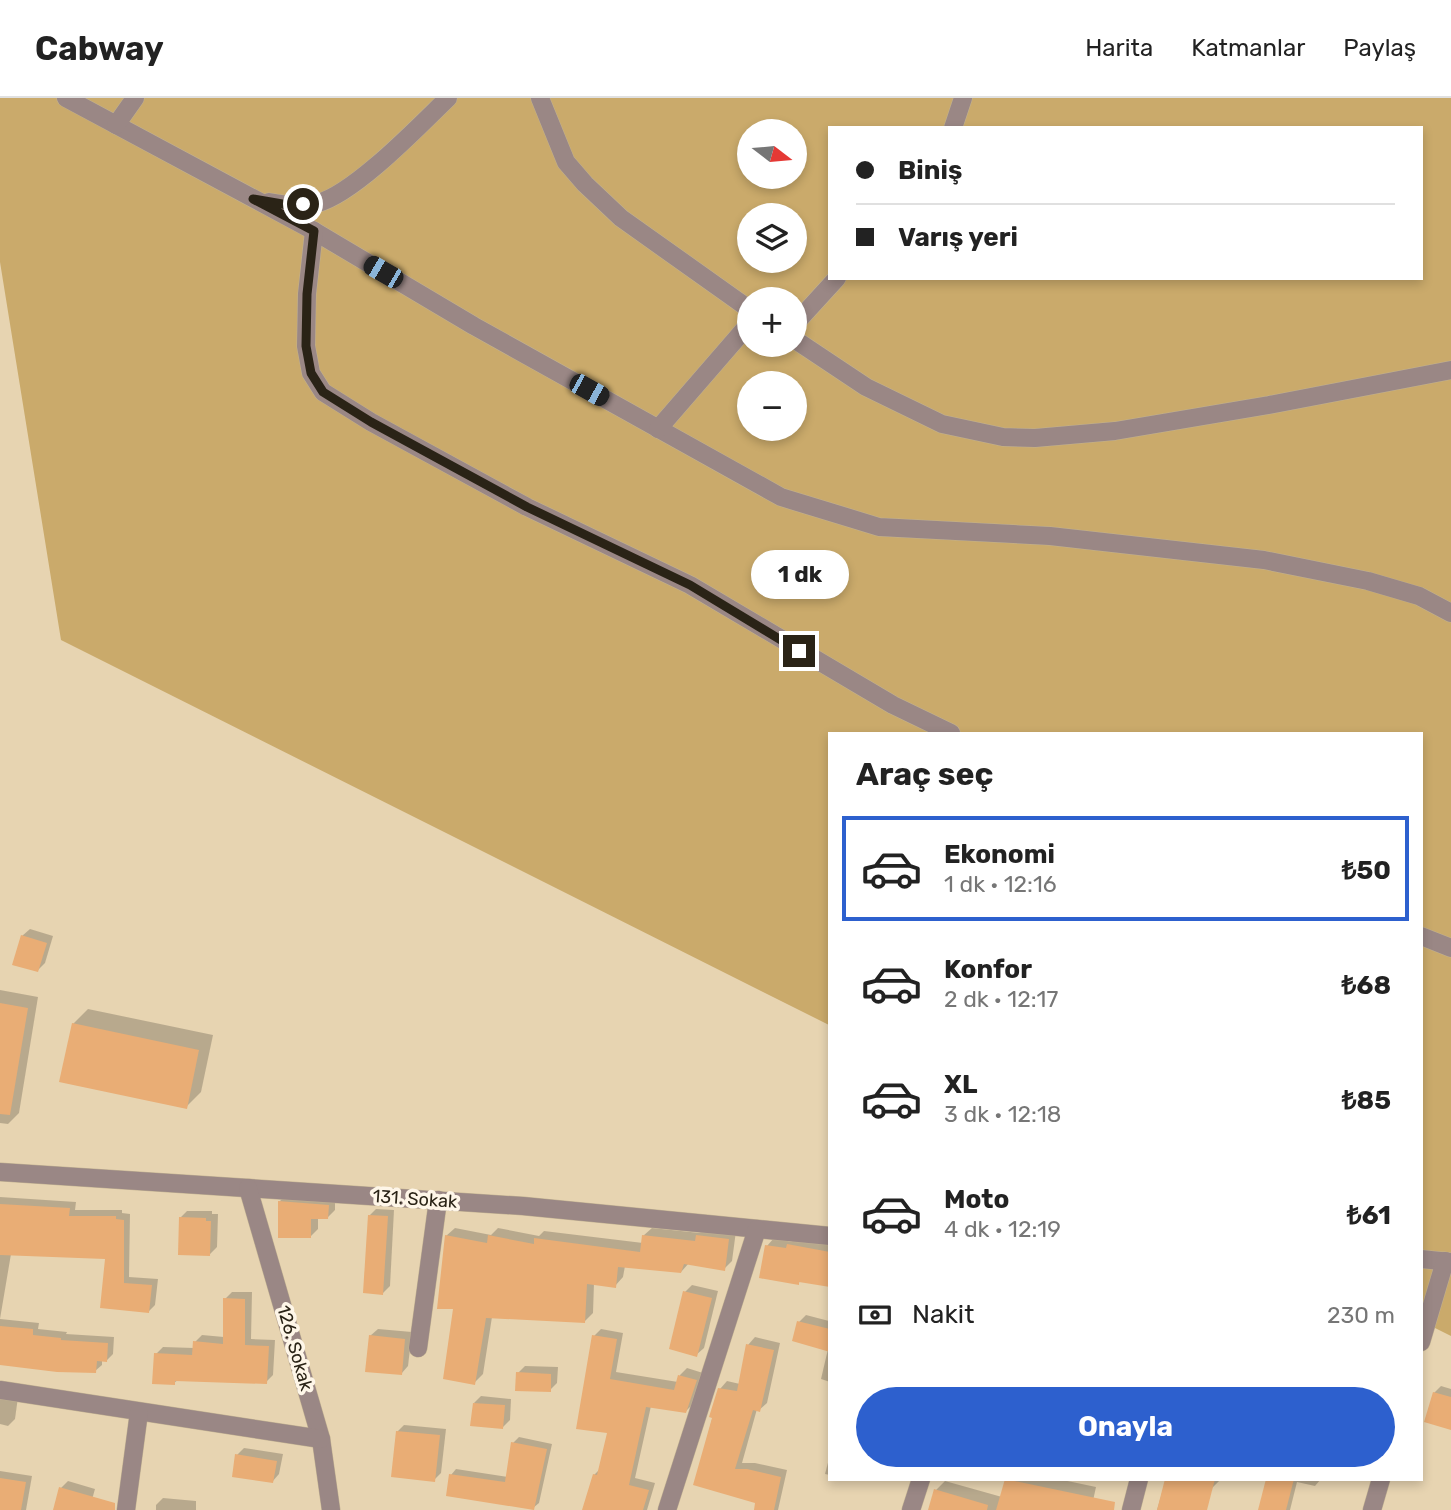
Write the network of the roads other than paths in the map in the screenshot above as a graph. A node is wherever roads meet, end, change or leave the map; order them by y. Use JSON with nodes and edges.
{"nodes":[{"id":1,"x":66,"y":98,"type":"edge"},
{"id":2,"x":135,"y":98,"type":"edge"},
{"id":3,"x":448,"y":98,"type":"edge"},
{"id":4,"x":540,"y":98,"type":"edge"},
{"id":5,"x":964,"y":98,"type":"edge"},
{"id":6,"x":116,"y":125,"type":"junction"},
{"id":7,"x":954,"y":126,"type":"edge"},
{"id":8,"x":253,"y":199,"type":"junction"},
{"id":9,"x":314,"y":231,"type":"junction"},
{"id":10,"x":834,"y":280,"type":"edge"},
{"id":11,"x":737,"y":300,"type":"edge"},
{"id":12,"x":807,"y":310,"type":"edge"},
{"id":13,"x":737,"y":338,"type":"edge"},
{"id":14,"x":807,"y":348,"type":"edge"},
{"id":15,"x":1451,"y":370,"type":"edge"},
{"id":16,"x":658,"y":429,"type":"junction"},
{"id":17,"x":1451,"y":612,"type":"edge"},
{"id":18,"x":949,"y":732,"type":"edge"},
{"id":19,"x":1423,"y":937,"type":"edge"},
{"id":20,"x":1451,"y":948,"type":"edge"},
{"id":21,"x":0,"y":1172,"type":"edge"},
{"id":22,"x":248,"y":1188,"type":"junction"},
{"id":23,"x":438,"y":1200,"type":"junction"},
{"id":24,"x":757,"y":1229,"type":"junction"},
{"id":25,"x":828,"y":1236,"type":"edge"},
{"id":26,"x":1423,"y":1259,"type":"edge"},
{"id":27,"x":1448,"y":1261,"type":"edge"},
{"id":28,"x":1423,"y":1336,"type":"edge"},
{"id":29,"x":418,"y":1348,"type":"dead end"},
{"id":30,"x":0,"y":1390,"type":"edge"},
{"id":31,"x":139,"y":1412,"type":"junction"},
{"id":32,"x":321,"y":1439,"type":"junction"},
{"id":33,"x":920,"y":1481,"type":"edge"},
{"id":34,"x":1138,"y":1481,"type":"edge"},
{"id":35,"x":1380,"y":1481,"type":"edge"},
{"id":36,"x":125,"y":1510,"type":"edge"},
{"id":37,"x":331,"y":1510,"type":"edge"},
{"id":38,"x":667,"y":1510,"type":"edge"},
{"id":39,"x":911,"y":1510,"type":"edge"},
{"id":40,"x":1131,"y":1510,"type":"edge"},
{"id":41,"x":1372,"y":1510,"type":"edge"}],
"edges":[{"from":1,"to":6,"type":"street"},
{"from":2,"to":6,"type":"street"},
{"from":3,"to":8,"type":"street"},
{"from":4,"to":11,"type":"street"},
{"from":5,"to":7,"type":"street"},
{"from":6,"to":8,"type":"street"},
{"from":8,"to":9,"type":"street"},
{"from":9,"to":16,"type":"street"},
{"from":9,"to":18,"type":"street"},
{"from":10,"to":12,"type":"street"},
{"from":13,"to":16,"type":"street"},
{"from":14,"to":15,"type":"street"},
{"from":16,"to":17,"type":"street"},
{"from":19,"to":20,"type":"street"},
{"from":21,"to":22,"type":"street","name":"131. Sokak"},
{"from":22,"to":23,"type":"street","name":"131. Sokak"},
{"from":22,"to":32,"type":"street","name":"126. Sokak"},
{"from":23,"to":24,"type":"street","name":"131. Sokak"},
{"from":23,"to":29,"type":"street"},
{"from":24,"to":25,"type":"street","name":"131. Sokak"},
{"from":24,"to":38,"type":"street"},
{"from":26,"to":27,"type":"street"},
{"from":27,"to":28,"type":"street"},
{"from":30,"to":31,"type":"street"},
{"from":31,"to":32,"type":"street"},
{"from":31,"to":36,"type":"street"},
{"from":32,"to":37,"type":"street","name":"126. Sokak"},
{"from":33,"to":39,"type":"street"},
{"from":34,"to":40,"type":"street"},
{"from":35,"to":41,"type":"street"}]}
